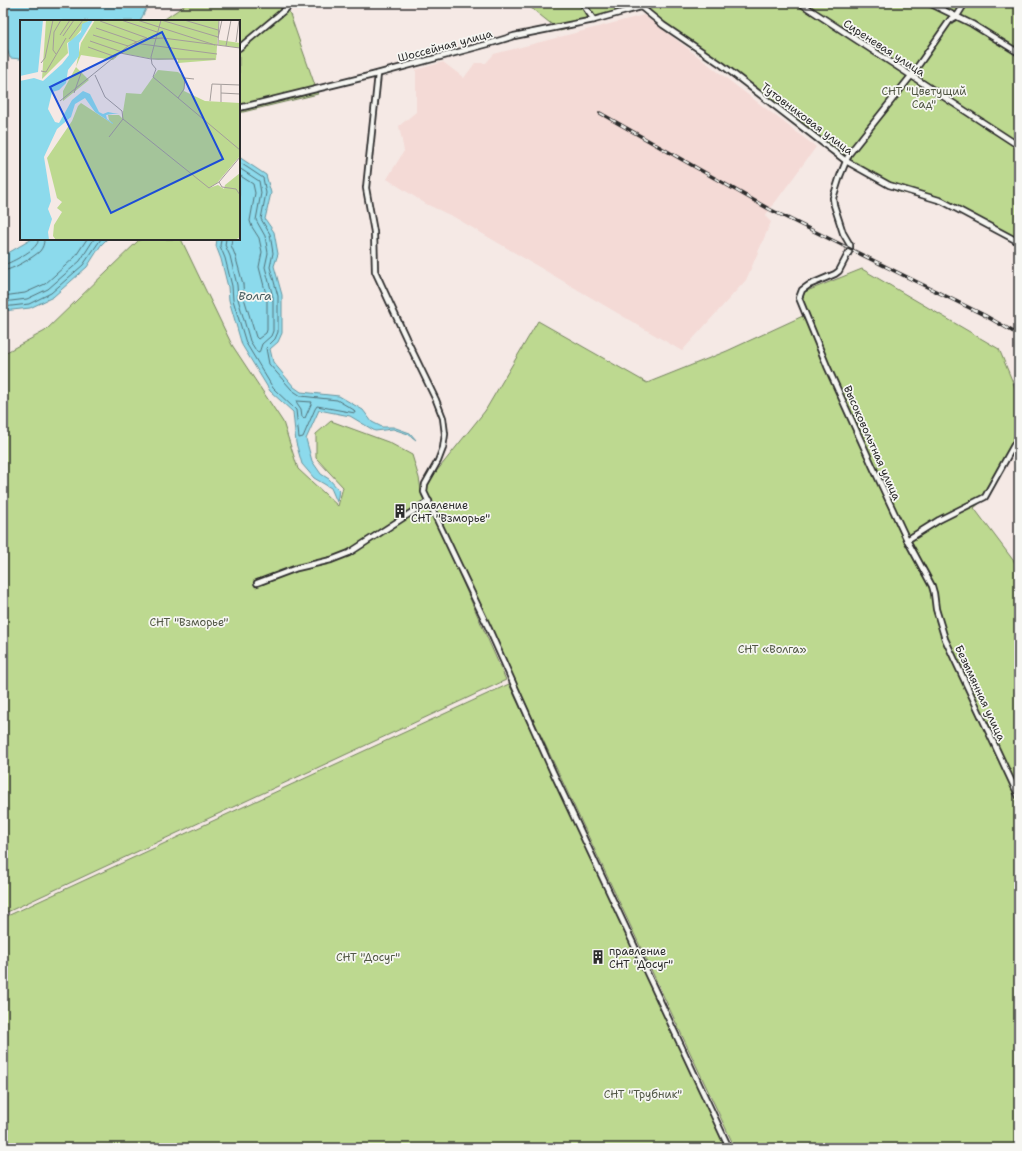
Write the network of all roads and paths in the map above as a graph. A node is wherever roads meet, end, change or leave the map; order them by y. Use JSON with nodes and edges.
{"nodes":[{"id":1,"x":582,"y":3,"type":"edge"},
{"id":2,"x":655,"y":3,"type":"edge"},
{"id":3,"x":800,"y":3,"type":"edge"},
{"id":4,"x":929,"y":3,"type":"edge"},
{"id":5,"x":965,"y":3,"type":"edge"},
{"id":6,"x":641,"y":7,"type":"junction"},
{"id":7,"x":287,"y":8,"type":"dead end"},
{"id":8,"x":957,"y":16,"type":"junction"},
{"id":9,"x":594,"y":20,"type":"junction"},
{"id":10,"x":240,"y":47,"type":"edge"},
{"id":11,"x":1019,"y":53,"type":"edge"},
{"id":12,"x":378,"y":74,"type":"junction"},
{"id":13,"x":911,"y":76,"type":"junction"},
{"id":14,"x":240,"y":108,"type":"edge"},
{"id":15,"x":1019,"y":146,"type":"edge"},
{"id":16,"x":846,"y":161,"type":"junction"},
{"id":17,"x":1019,"y":242,"type":"edge"},
{"id":18,"x":1019,"y":436,"type":"edge"},
{"id":19,"x":429,"y":501,"type":"junction"},
{"id":20,"x":908,"y":540,"type":"junction"},
{"id":21,"x":257,"y":583,"type":"dead end"},
{"id":22,"x":934,"y":593,"type":"joint"},
{"id":23,"x":1019,"y":798,"type":"edge"},
{"id":24,"x":729,"y":1148,"type":"edge"}],
"edges":[{"from":1,"to":9,"type":"street"},
{"from":2,"to":6,"type":"street","name":"Шоссейная улица"},
{"from":3,"to":13,"type":"street","name":"Сиреневая улица"},
{"from":4,"to":8,"type":"street"},
{"from":5,"to":8,"type":"street"},
{"from":6,"to":9,"type":"street","name":"Шоссейная улица"},
{"from":6,"to":16,"type":"street","name":"Тутовниковая улица"},
{"from":7,"to":10,"type":"street"},
{"from":8,"to":11,"type":"street"},
{"from":8,"to":13,"type":"street"},
{"from":9,"to":12,"type":"street","name":"Шоссейная улица"},
{"from":12,"to":14,"type":"street","name":"Шоссейная улица"},
{"from":12,"to":19,"type":"street"},
{"from":13,"to":15,"type":"street","name":"Сиреневая улица"},
{"from":13,"to":16,"type":"street"},
{"from":16,"to":17,"type":"street","name":"Тутовниковая улица"},
{"from":16,"to":20,"type":"street","name":"Высоковольтная улица"},
{"from":18,"to":20,"type":"street"},
{"from":19,"to":21,"type":"street"},
{"from":19,"to":24,"type":"street"},
{"from":20,"to":22,"type":"street","name":"Высоковольтная улица"},
{"from":22,"to":23,"type":"street","name":"Безымянная улица"}]}
